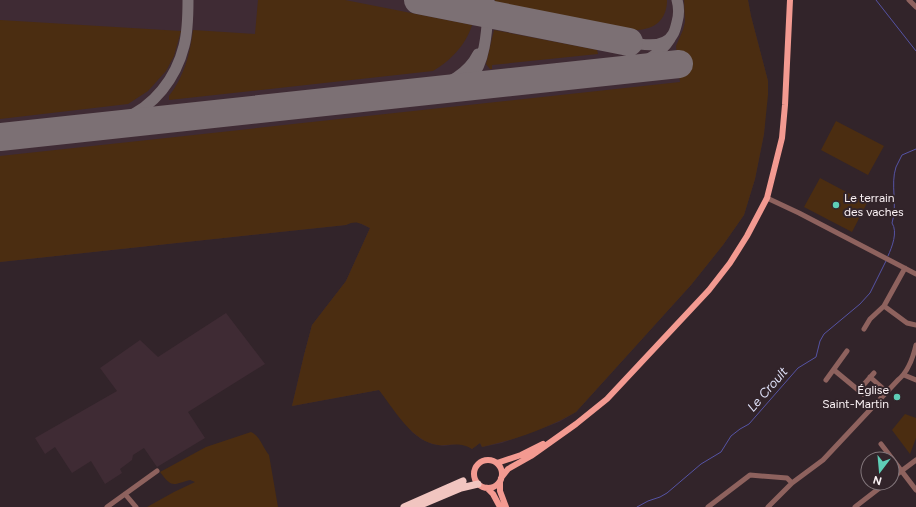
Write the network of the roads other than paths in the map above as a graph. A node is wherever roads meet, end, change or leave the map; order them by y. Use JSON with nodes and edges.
{"nodes":[{"id":1,"x":790,"y":0,"type":"edge"},
{"id":2,"x":909,"y":0,"type":"edge"},
{"id":3,"x":916,"y":8,"type":"edge"},
{"id":4,"x":772,"y":178,"type":"junction"},
{"id":5,"x":767,"y":198,"type":"junction"},
{"id":6,"x":758,"y":215,"type":"junction"},
{"id":7,"x":905,"y":268,"type":"junction"},
{"id":8,"x":916,"y":274,"type":"edge"},
{"id":9,"x":884,"y":306,"type":"junction"},
{"id":10,"x":916,"y":325,"type":"edge"},
{"id":11,"x":864,"y":329,"type":"dead end"},
{"id":12,"x":916,"y":345,"type":"edge"},
{"id":13,"x":847,"y":351,"type":"dead end"},
{"id":14,"x":834,"y":370,"type":"junction"},
{"id":15,"x":904,"y":375,"type":"junction"},
{"id":16,"x":826,"y":380,"type":"dead end"},
{"id":17,"x":916,"y":380,"type":"edge"},
{"id":18,"x":887,"y":392,"type":"junction"},
{"id":19,"x":558,"y":436,"type":"junction"},
{"id":20,"x":881,"y":444,"type":"dead end"},
{"id":21,"x":916,"y":460,"type":"edge"},
{"id":22,"x":497,"y":463,"type":"junction"},
{"id":23,"x":158,"y":471,"type":"dead end"},
{"id":24,"x":902,"y":471,"type":"junction"},
{"id":25,"x":474,"y":472,"type":"junction"},
{"id":26,"x":501,"y":480,"type":"junction"},
{"id":27,"x":463,"y":481,"type":"joint"},
{"id":28,"x":478,"y":484,"type":"junction"},
{"id":29,"x":792,"y":484,"type":"junction"},
{"id":30,"x":487,"y":488,"type":"junction"},
{"id":31,"x":916,"y":490,"type":"edge"},
{"id":32,"x":876,"y":491,"type":"edge"},
{"id":33,"x":125,"y":494,"type":"junction"},
{"id":34,"x":107,"y":507,"type":"edge"},
{"id":35,"x":136,"y":507,"type":"edge"},
{"id":36,"x":404,"y":507,"type":"edge"},
{"id":37,"x":416,"y":507,"type":"edge"},
{"id":38,"x":500,"y":507,"type":"edge"},
{"id":39,"x":506,"y":507,"type":"edge"},
{"id":40,"x":708,"y":507,"type":"edge"},
{"id":41,"x":768,"y":507,"type":"edge"},
{"id":42,"x":855,"y":507,"type":"edge"}],
"edges":[{"from":1,"to":4,"type":"main road"},
{"from":2,"to":3,"type":"street"},
{"from":4,"to":5,"type":"main road"},
{"from":4,"to":6,"type":"main road"},
{"from":5,"to":6,"type":"main road"},
{"from":5,"to":7,"type":"street"},
{"from":6,"to":19,"type":"main road"},
{"from":7,"to":8,"type":"street"},
{"from":7,"to":9,"type":"street"},
{"from":9,"to":10,"type":"street"},
{"from":9,"to":11,"type":"street"},
{"from":12,"to":15,"type":"street"},
{"from":13,"to":14,"type":"street"},
{"from":14,"to":16,"type":"street"},
{"from":14,"to":18,"type":"street"},
{"from":15,"to":17,"type":"street"},
{"from":15,"to":18,"type":"street"},
{"from":18,"to":29,"type":"street"},
{"from":19,"to":22,"type":"main road"},
{"from":19,"to":26,"type":"main road"},
{"from":20,"to":24,"type":"street"},
{"from":21,"to":24,"type":"street"},
{"from":22,"to":25,"type":"main road"},
{"from":22,"to":26,"type":"main road"},
{"from":23,"to":33,"type":"street"},
{"from":24,"to":31,"type":"street"},
{"from":25,"to":27,"type":"main road"},
{"from":25,"to":28,"type":"main road"},
{"from":26,"to":30,"type":"main road"},
{"from":26,"to":39,"type":"main road"},
{"from":27,"to":36,"type":"highway"},
{"from":28,"to":30,"type":"main road"},
{"from":28,"to":37,"type":"highway"},
{"from":29,"to":40,"type":"street"},
{"from":29,"to":41,"type":"street"},
{"from":30,"to":38,"type":"main road"},
{"from":32,"to":42,"type":"street"},
{"from":33,"to":34,"type":"street"},
{"from":33,"to":35,"type":"street"}]}
